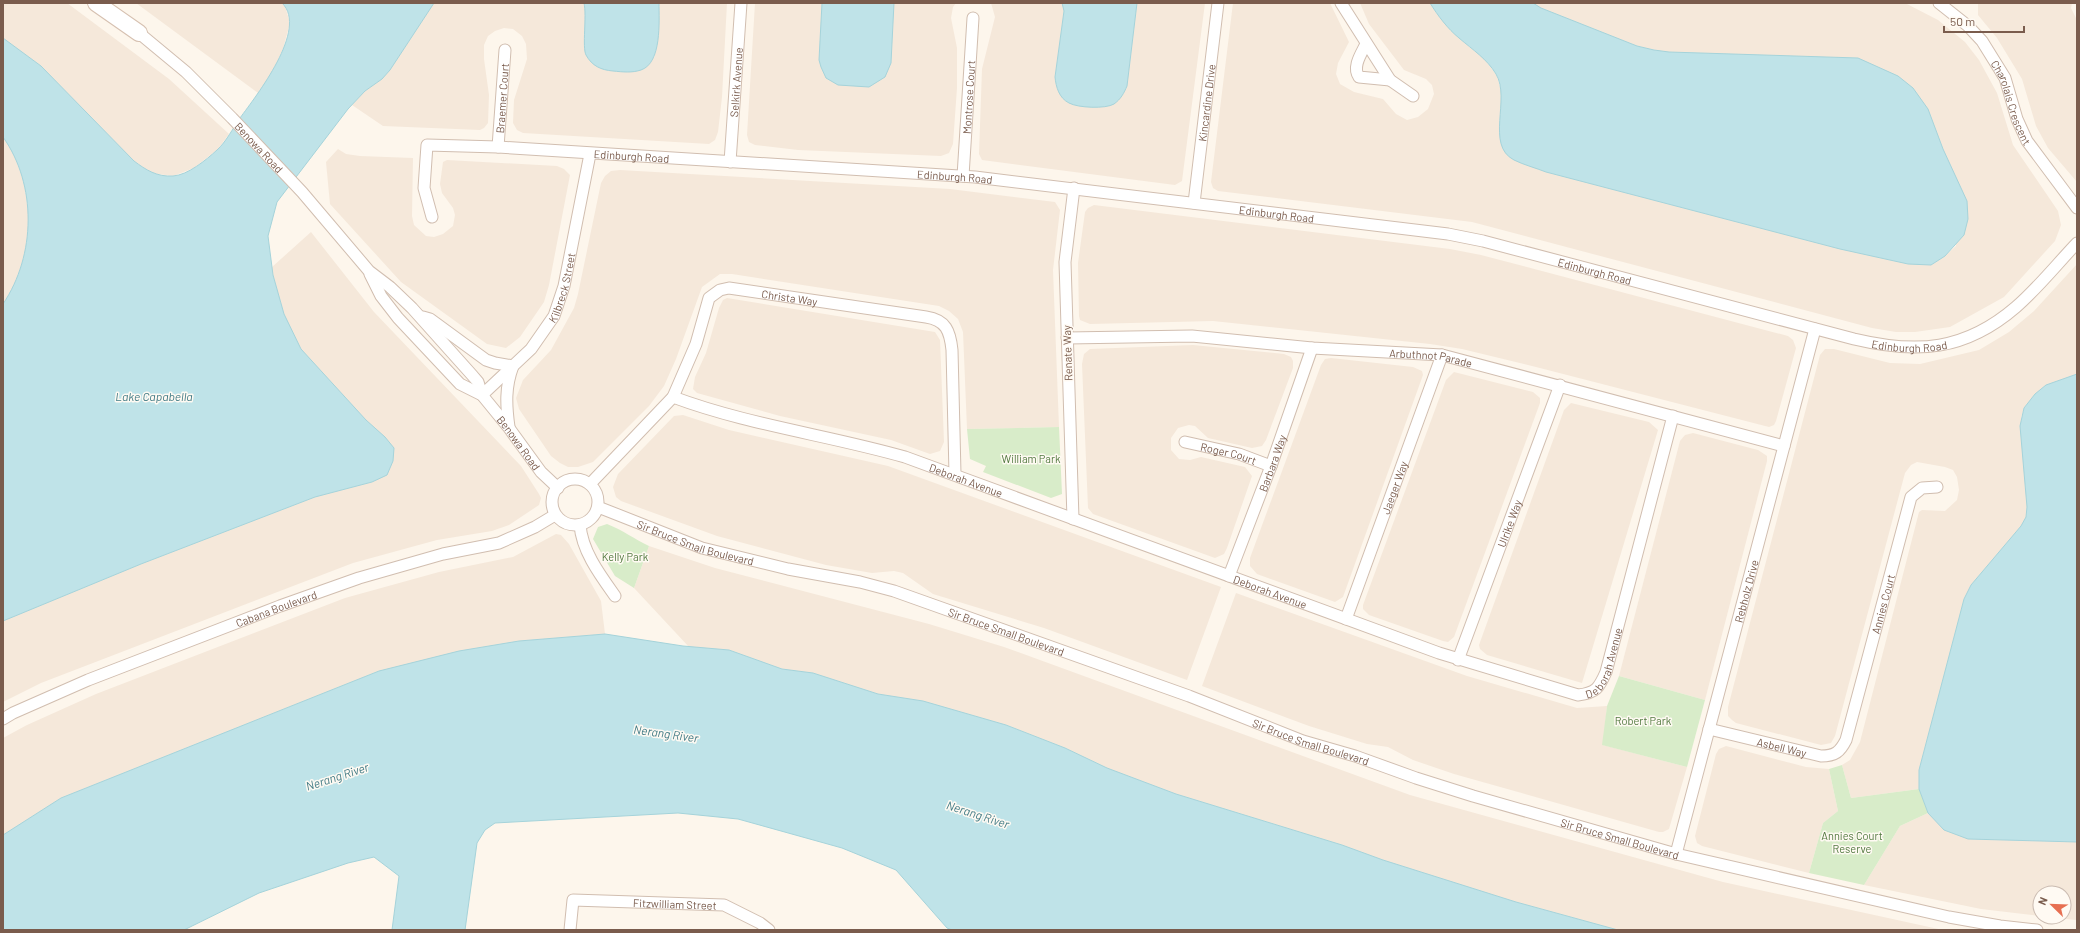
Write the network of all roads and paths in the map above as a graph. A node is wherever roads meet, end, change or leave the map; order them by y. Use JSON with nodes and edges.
{"nodes":[{"id":1,"x":96,"y":3,"type":"edge"},
{"id":2,"x":113,"y":3,"type":"edge"},
{"id":3,"x":741,"y":3,"type":"edge"},
{"id":4,"x":1218,"y":3,"type":"edge"},
{"id":5,"x":1341,"y":3,"type":"edge"},
{"id":6,"x":1939,"y":3,"type":"edge"},
{"id":7,"x":1952,"y":6,"type":"edge"},
{"id":8,"x":973,"y":18,"type":"dead end"},
{"id":9,"x":139,"y":33,"type":"junction"},
{"id":10,"x":1366,"y":44,"type":"junction"},
{"id":11,"x":505,"y":50,"type":"dead end"},
{"id":12,"x":1390,"y":80,"type":"junction"},
{"id":13,"x":1413,"y":96,"type":"dead end"},
{"id":14,"x":498,"y":147,"type":"junction"},
{"id":15,"x":590,"y":154,"type":"junction"},
{"id":16,"x":730,"y":162,"type":"junction"},
{"id":17,"x":963,"y":176,"type":"junction"},
{"id":18,"x":1074,"y":188,"type":"junction"},
{"id":19,"x":1194,"y":203,"type":"junction"},
{"id":20,"x":2077,"y":208,"type":"edge"},
{"id":21,"x":432,"y":217,"type":"dead end"},
{"id":22,"x":2077,"y":243,"type":"edge"},
{"id":23,"x":369,"y":272,"type":"junction"},
{"id":24,"x":419,"y":316,"type":"junction"},
{"id":25,"x":1815,"y":329,"type":"junction"},
{"id":26,"x":1067,"y":338,"type":"junction"},
{"id":27,"x":1312,"y":348,"type":"junction"},
{"id":28,"x":1442,"y":355,"type":"junction"},
{"id":29,"x":513,"y":366,"type":"junction"},
{"id":30,"x":1560,"y":385,"type":"junction"},
{"id":31,"x":482,"y":395,"type":"junction"},
{"id":32,"x":673,"y":397,"type":"junction"},
{"id":33,"x":1673,"y":416,"type":"junction"},
{"id":34,"x":509,"y":428,"type":"junction"},
{"id":35,"x":1185,"y":442,"type":"dead end"},
{"id":36,"x":1784,"y":446,"type":"junction"},
{"id":37,"x":1271,"y":466,"type":"junction"},
{"id":38,"x":955,"y":474,"type":"junction"},
{"id":39,"x":590,"y":484,"type":"junction"},
{"id":40,"x":1937,"y":487,"type":"dead end"},
{"id":41,"x":558,"y":488,"type":"junction"},
{"id":42,"x":598,"y":507,"type":"junction"},
{"id":43,"x":555,"y":515,"type":"junction"},
{"id":44,"x":1073,"y":519,"type":"junction"},
{"id":45,"x":580,"y":525,"type":"junction"},
{"id":46,"x":1229,"y":576,"type":"junction"},
{"id":47,"x":615,"y":596,"type":"dead end"},
{"id":48,"x":1346,"y":619,"type":"junction"},
{"id":49,"x":1458,"y":660,"type":"junction"},
{"id":50,"x":3,"y":719,"type":"edge"},
{"id":51,"x":1709,"y":729,"type":"junction"},
{"id":52,"x":1846,"y":740,"type":"joint"},
{"id":53,"x":1676,"y":854,"type":"junction"},
{"id":54,"x":570,"y":930,"type":"edge"},
{"id":55,"x":769,"y":930,"type":"edge"},
{"id":56,"x":2037,"y":930,"type":"edge"}],
"edges":[{"from":1,"to":9,"type":"street","name":"Benowa Road"},
{"from":2,"to":9,"type":"street","name":"Benowa Road"},
{"from":3,"to":16,"type":"street","name":"Selkirk Avenue"},
{"from":4,"to":19,"type":"street","name":"Kincardine Drive"},
{"from":5,"to":10,"type":"street"},
{"from":6,"to":7,"type":"street","name":"Charolais Crescent"},
{"from":7,"to":20,"type":"street","name":"Charolais Crescent"},
{"from":8,"to":17,"type":"street","name":"Montrose Court"},
{"from":9,"to":23,"type":"street","name":"Benowa Road"},
{"from":10,"to":12,"type":"street"},
{"from":10,"to":12,"type":"street"},
{"from":11,"to":14,"type":"street","name":"Braemer Court"},
{"from":12,"to":13,"type":"street"},
{"from":14,"to":15,"type":"street","name":"Edinburgh Road"},
{"from":14,"to":21,"type":"street","name":"Edinburgh Road"},
{"from":15,"to":16,"type":"street","name":"Edinburgh Road"},
{"from":15,"to":29,"type":"street","name":"Kilbreck Street"},
{"from":16,"to":17,"type":"street","name":"Edinburgh Road"},
{"from":17,"to":18,"type":"street","name":"Edinburgh Road"},
{"from":18,"to":19,"type":"street","name":"Edinburgh Road"},
{"from":18,"to":26,"type":"street","name":"Renate Way"},
{"from":19,"to":25,"type":"street","name":"Edinburgh Road"},
{"from":22,"to":25,"type":"street","name":"Edinburgh Road"},
{"from":23,"to":24,"type":"street","name":"Benowa Road"},
{"from":23,"to":31,"type":"street","name":"Benowa Road"},
{"from":24,"to":29,"type":"street"},
{"from":24,"to":31,"type":"street","name":"Benowa Road"},
{"from":25,"to":36,"type":"street","name":"Rebholz Drive"},
{"from":26,"to":27,"type":"street","name":"Arbuthnot Parade"},
{"from":26,"to":44,"type":"street","name":"Renate Way"},
{"from":27,"to":28,"type":"street","name":"Arbuthnot Parade"},
{"from":27,"to":37,"type":"street","name":"Barbara Way"},
{"from":28,"to":30,"type":"street","name":"Arbuthnot Parade"},
{"from":28,"to":48,"type":"street","name":"Jaeger Way"},
{"from":29,"to":31,"type":"street","name":"Kilbreck Street"},
{"from":29,"to":34,"type":"street"},
{"from":30,"to":33,"type":"street","name":"Arbuthnot Parade"},
{"from":30,"to":49,"type":"street","name":"Ulrike Way"},
{"from":31,"to":34,"type":"street","name":"Benowa Road"},
{"from":32,"to":38,"type":"street","name":"Deborah Avenue"},
{"from":32,"to":38,"type":"street","name":"Christa Way"},
{"from":32,"to":39,"type":"street","name":"Christa Way"},
{"from":33,"to":36,"type":"street","name":"Arbuthnot Parade"},
{"from":33,"to":49,"type":"street","name":"Deborah Avenue"},
{"from":34,"to":41,"type":"street","name":"Benowa Road"},
{"from":35,"to":37,"type":"street","name":"Roger Court"},
{"from":36,"to":51,"type":"street","name":"Rebholz Drive"},
{"from":37,"to":46,"type":"street","name":"Barbara Way"},
{"from":38,"to":44,"type":"street","name":"Deborah Avenue"},
{"from":39,"to":41,"type":"street"},
{"from":39,"to":42,"type":"street"},
{"from":40,"to":52,"type":"street","name":"Annies Court"},
{"from":41,"to":43,"type":"street"},
{"from":42,"to":45,"type":"street"},
{"from":42,"to":53,"type":"street","name":"Sir Bruce Small Boulevard"},
{"from":43,"to":45,"type":"street"},
{"from":43,"to":50,"type":"street","name":"Cabana Boulevard"},
{"from":44,"to":46,"type":"street","name":"Deborah Avenue"},
{"from":45,"to":47,"type":"street"},
{"from":46,"to":48,"type":"street","name":"Deborah Avenue"},
{"from":48,"to":49,"type":"street","name":"Deborah Avenue"},
{"from":51,"to":52,"type":"street","name":"Asbell Way"},
{"from":51,"to":53,"type":"street","name":"Rebholz Drive"},
{"from":53,"to":56,"type":"street","name":"Sir Bruce Small Boulevard"},
{"from":54,"to":55,"type":"street","name":"Fitzwilliam Street"}]}
